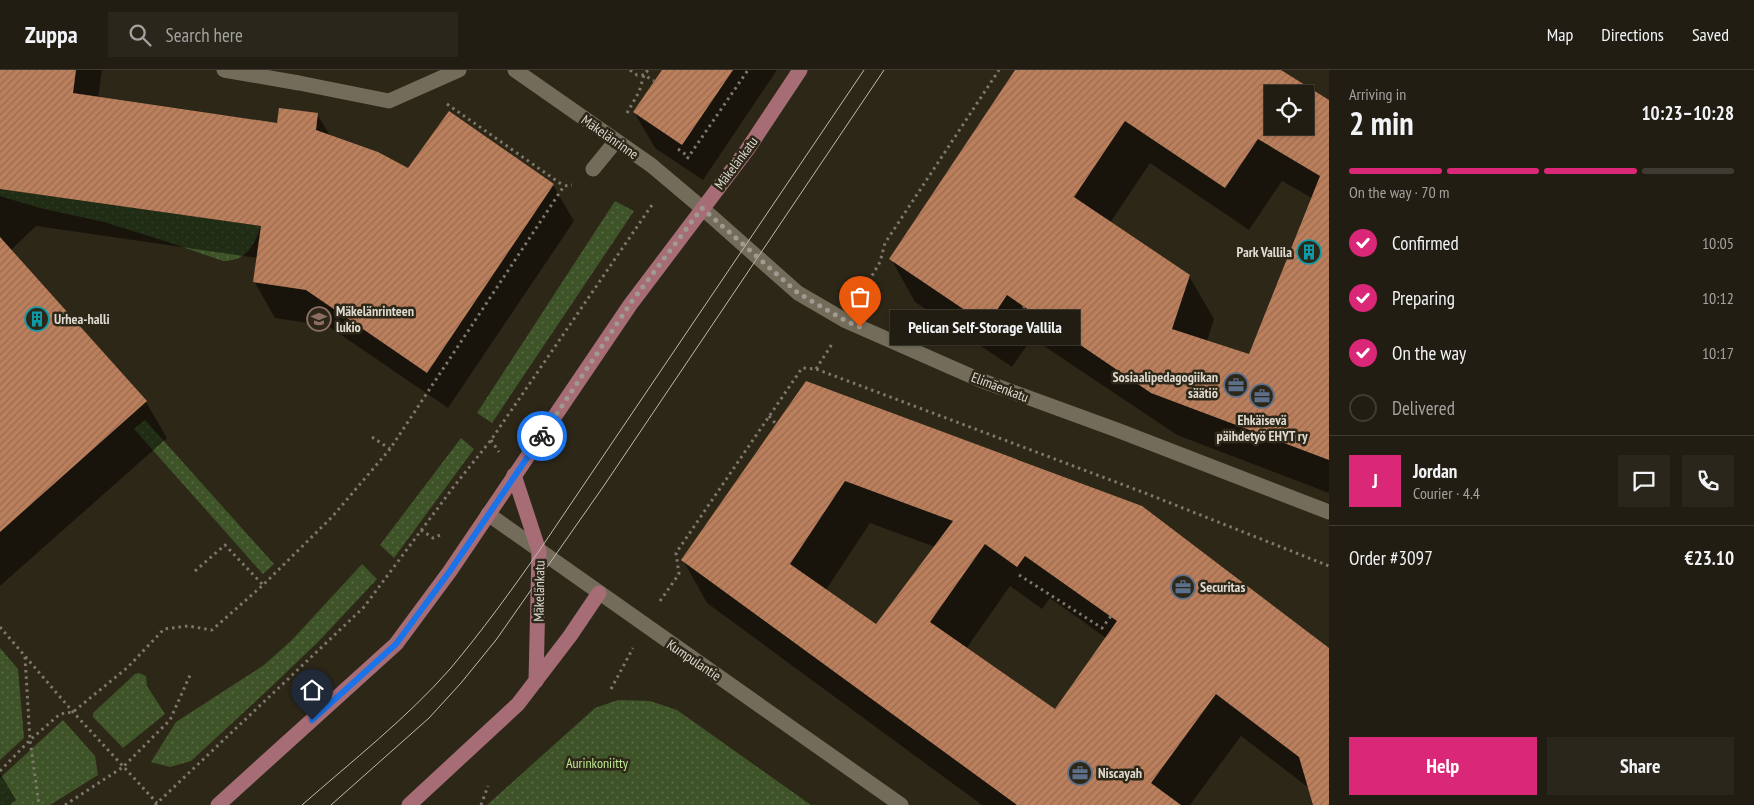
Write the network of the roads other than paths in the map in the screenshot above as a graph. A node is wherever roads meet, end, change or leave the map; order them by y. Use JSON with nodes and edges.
{"nodes":[{"id":1,"x":224,"y":70,"type":"edge"},
{"id":2,"x":459,"y":70,"type":"edge"},
{"id":3,"x":516,"y":70,"type":"edge"},
{"id":4,"x":800,"y":70,"type":"edge"},
{"id":5,"x":616,"y":141,"type":"junction"},
{"id":6,"x":593,"y":170,"type":"dead end"},
{"id":7,"x":702,"y":208,"type":"junction"},
{"id":8,"x":514,"y":475,"type":"junction"},
{"id":9,"x":1329,"y":512,"type":"edge"},
{"id":10,"x":488,"y":514,"type":"junction"},
{"id":11,"x":539,"y":551,"type":"junction"},
{"id":12,"x":599,"y":593,"type":"junction"},
{"id":13,"x":536,"y":681,"type":"junction"},
{"id":14,"x":218,"y":805,"type":"edge"},
{"id":15,"x":409,"y":805,"type":"edge"},
{"id":16,"x":901,"y":805,"type":"edge"}],
"edges":[{"from":1,"to":2,"type":"street"},
{"from":3,"to":5,"type":"street","name":"Mäkelänrinne"},
{"from":4,"to":7,"type":"main road","name":"Mäkelänkatu"},
{"from":5,"to":6,"type":"street"},
{"from":5,"to":7,"type":"street","name":"Mäkelänrinne"},
{"from":7,"to":8,"type":"main road","name":"Mäkelänkatu"},
{"from":7,"to":9,"type":"street","name":"Elimäenkatu"},
{"from":8,"to":10,"type":"main road","name":"Mäkelänkatu"},
{"from":8,"to":11,"type":"main road","name":"Mäkelänkatu"},
{"from":10,"to":11,"type":"street","name":"Kumpulantie"},
{"from":10,"to":14,"type":"main road","name":"Mäkelänkatu"},
{"from":11,"to":12,"type":"street","name":"Kumpulantie"},
{"from":11,"to":13,"type":"main road","name":"Mäkelänkatu"},
{"from":12,"to":13,"type":"main road"},
{"from":12,"to":16,"type":"street","name":"Kumpulantie"},
{"from":13,"to":15,"type":"main road"}]}
